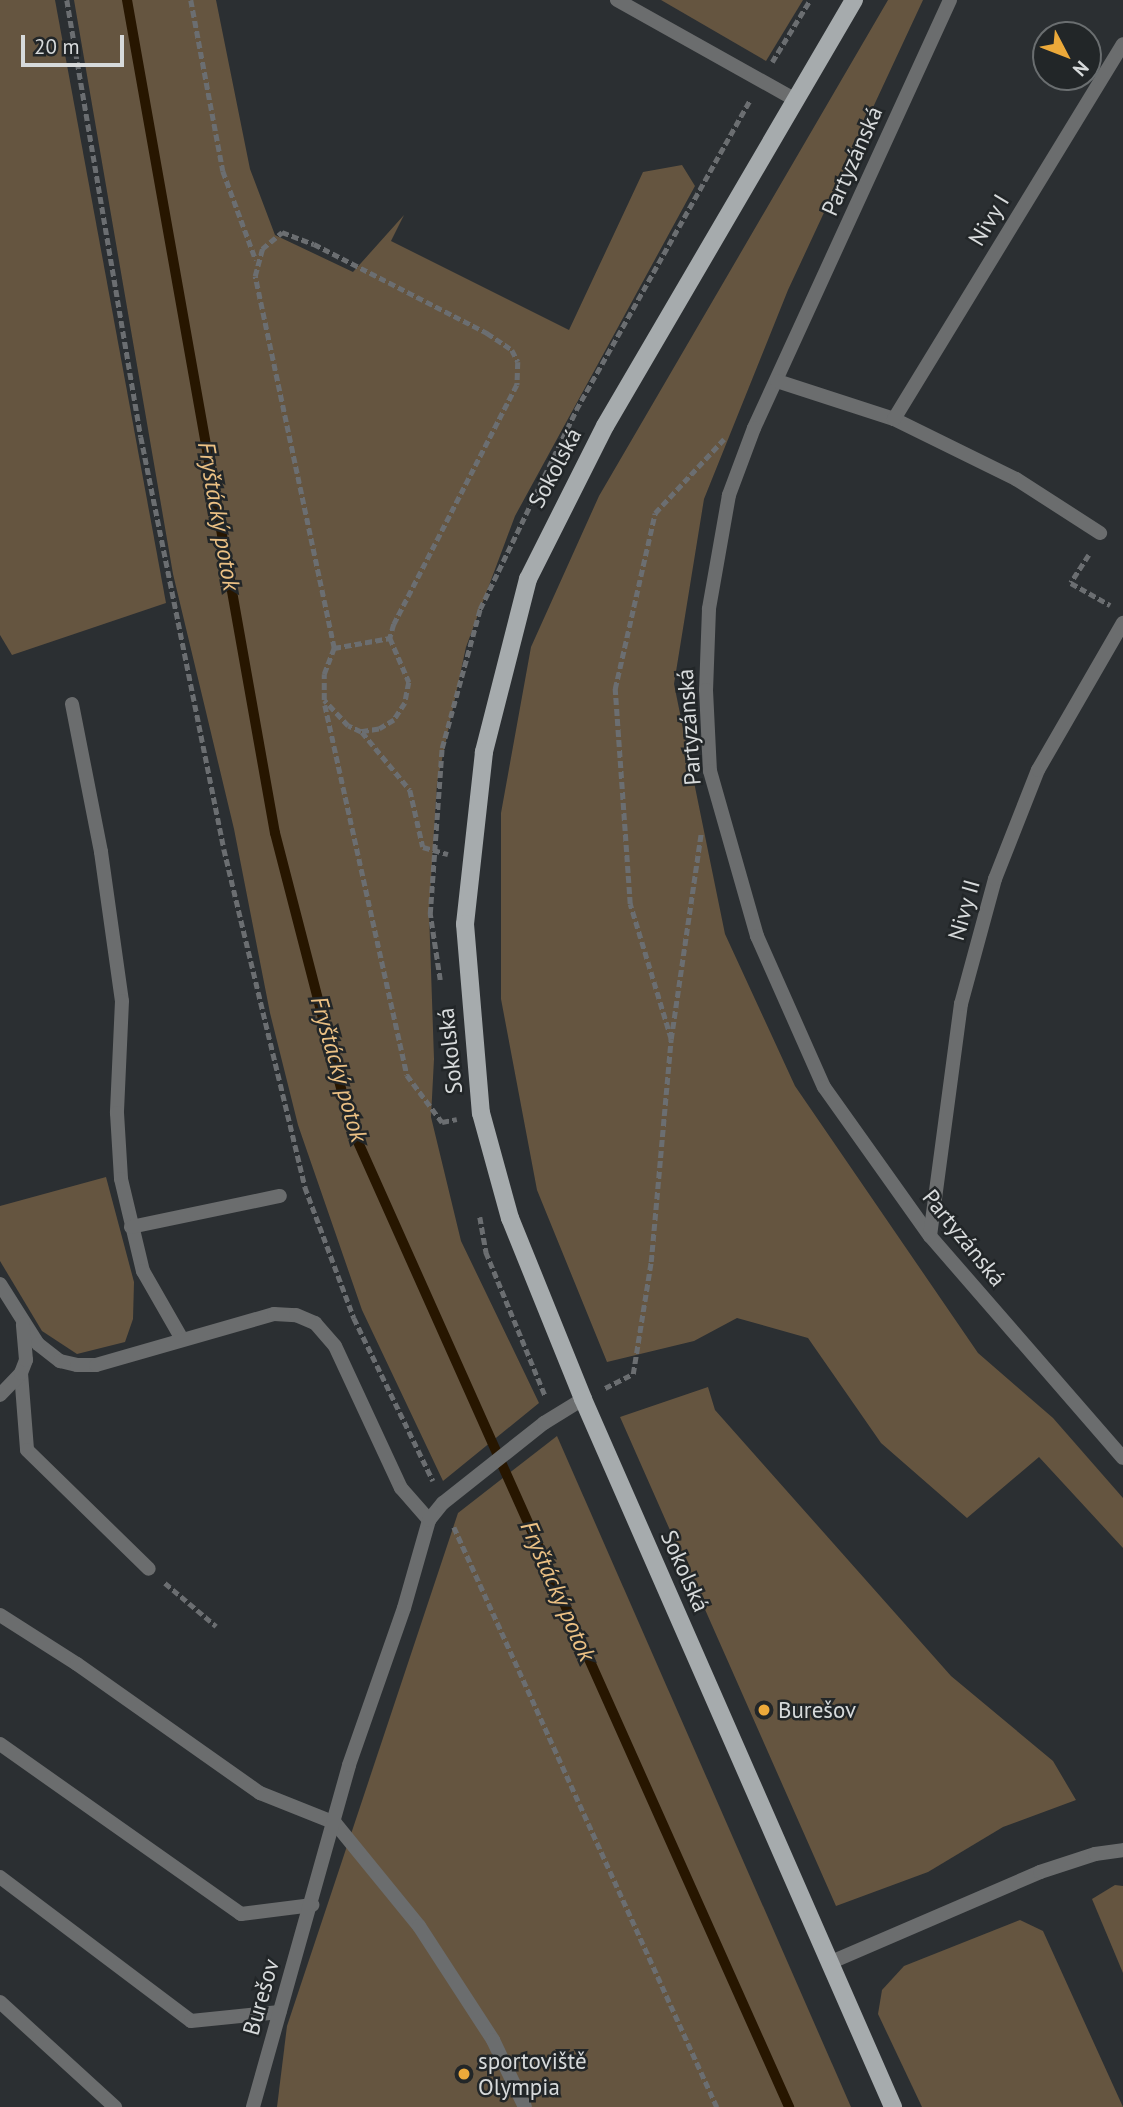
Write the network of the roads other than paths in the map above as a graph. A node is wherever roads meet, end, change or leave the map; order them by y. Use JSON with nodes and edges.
{"nodes":[{"id":1,"x":617,"y":0,"type":"edge"},
{"id":2,"x":854,"y":0,"type":"edge"},
{"id":3,"x":950,"y":0,"type":"edge"},
{"id":4,"x":1123,"y":44,"type":"edge"},
{"id":5,"x":794,"y":99,"type":"junction"},
{"id":6,"x":777,"y":380,"type":"junction"},
{"id":7,"x":894,"y":419,"type":"junction"},
{"id":8,"x":1100,"y":533,"type":"road end"},
{"id":9,"x":1123,"y":622,"type":"edge"},
{"id":10,"x":72,"y":704,"type":"dead end"},
{"id":11,"x":280,"y":1196,"type":"dead end"},
{"id":12,"x":131,"y":1227,"type":"junction"},
{"id":13,"x":930,"y":1236,"type":"junction"},
{"id":14,"x":0,"y":1284,"type":"edge"},
{"id":15,"x":23,"y":1322,"type":"junction"},
{"id":16,"x":182,"y":1339,"type":"junction"},
{"id":17,"x":21,"y":1373,"type":"junction"},
{"id":18,"x":0,"y":1395,"type":"edge"},
{"id":19,"x":583,"y":1399,"type":"junction"},
{"id":20,"x":1123,"y":1458,"type":"edge"},
{"id":21,"x":429,"y":1520,"type":"junction"},
{"id":22,"x":149,"y":1569,"type":"road end"},
{"id":23,"x":0,"y":1615,"type":"edge"},
{"id":24,"x":0,"y":1744,"type":"edge"},
{"id":25,"x":335,"y":1823,"type":"junction"},
{"id":26,"x":1123,"y":1850,"type":"edge"},
{"id":27,"x":0,"y":1877,"type":"edge"},
{"id":28,"x":312,"y":1905,"type":"junction"},
{"id":29,"x":830,"y":1963,"type":"junction"},
{"id":30,"x":0,"y":2002,"type":"edge"},
{"id":31,"x":280,"y":2012,"type":"junction"},
{"id":32,"x":115,"y":2107,"type":"edge"},
{"id":33,"x":253,"y":2107,"type":"edge"},
{"id":34,"x":525,"y":2107,"type":"edge"},
{"id":35,"x":893,"y":2107,"type":"edge"}],
"edges":[{"from":1,"to":5,"type":"street"},
{"from":2,"to":5,"type":"main road","name":"Sokolská"},
{"from":3,"to":6,"type":"street","name":"Partyzánská"},
{"from":4,"to":7,"type":"street","name":"Nivy I"},
{"from":5,"to":19,"type":"main road","name":"Sokolská"},
{"from":6,"to":7,"type":"street"},
{"from":6,"to":13,"type":"street","name":"Partyzánská"},
{"from":7,"to":8,"type":"street"},
{"from":9,"to":13,"type":"street","name":"Nivy II"},
{"from":10,"to":12,"type":"street"},
{"from":11,"to":12,"type":"street"},
{"from":12,"to":16,"type":"street"},
{"from":13,"to":20,"type":"street","name":"Partyzánská"},
{"from":14,"to":15,"type":"street"},
{"from":15,"to":16,"type":"street"},
{"from":15,"to":17,"type":"street"},
{"from":16,"to":21,"type":"street"},
{"from":17,"to":18,"type":"street"},
{"from":17,"to":22,"type":"street"},
{"from":19,"to":21,"type":"street","name":"Burešov"},
{"from":19,"to":29,"type":"main road","name":"Sokolská"},
{"from":21,"to":25,"type":"street","name":"Burešov"},
{"from":23,"to":25,"type":"street"},
{"from":24,"to":28,"type":"street"},
{"from":25,"to":28,"type":"street","name":"Burešov"},
{"from":25,"to":34,"type":"street"},
{"from":26,"to":29,"type":"street"},
{"from":27,"to":31,"type":"street"},
{"from":28,"to":31,"type":"street","name":"Burešov"},
{"from":29,"to":35,"type":"main road","name":"Sokolská"},
{"from":30,"to":32,"type":"street"},
{"from":31,"to":33,"type":"street","name":"Burešov"}]}
